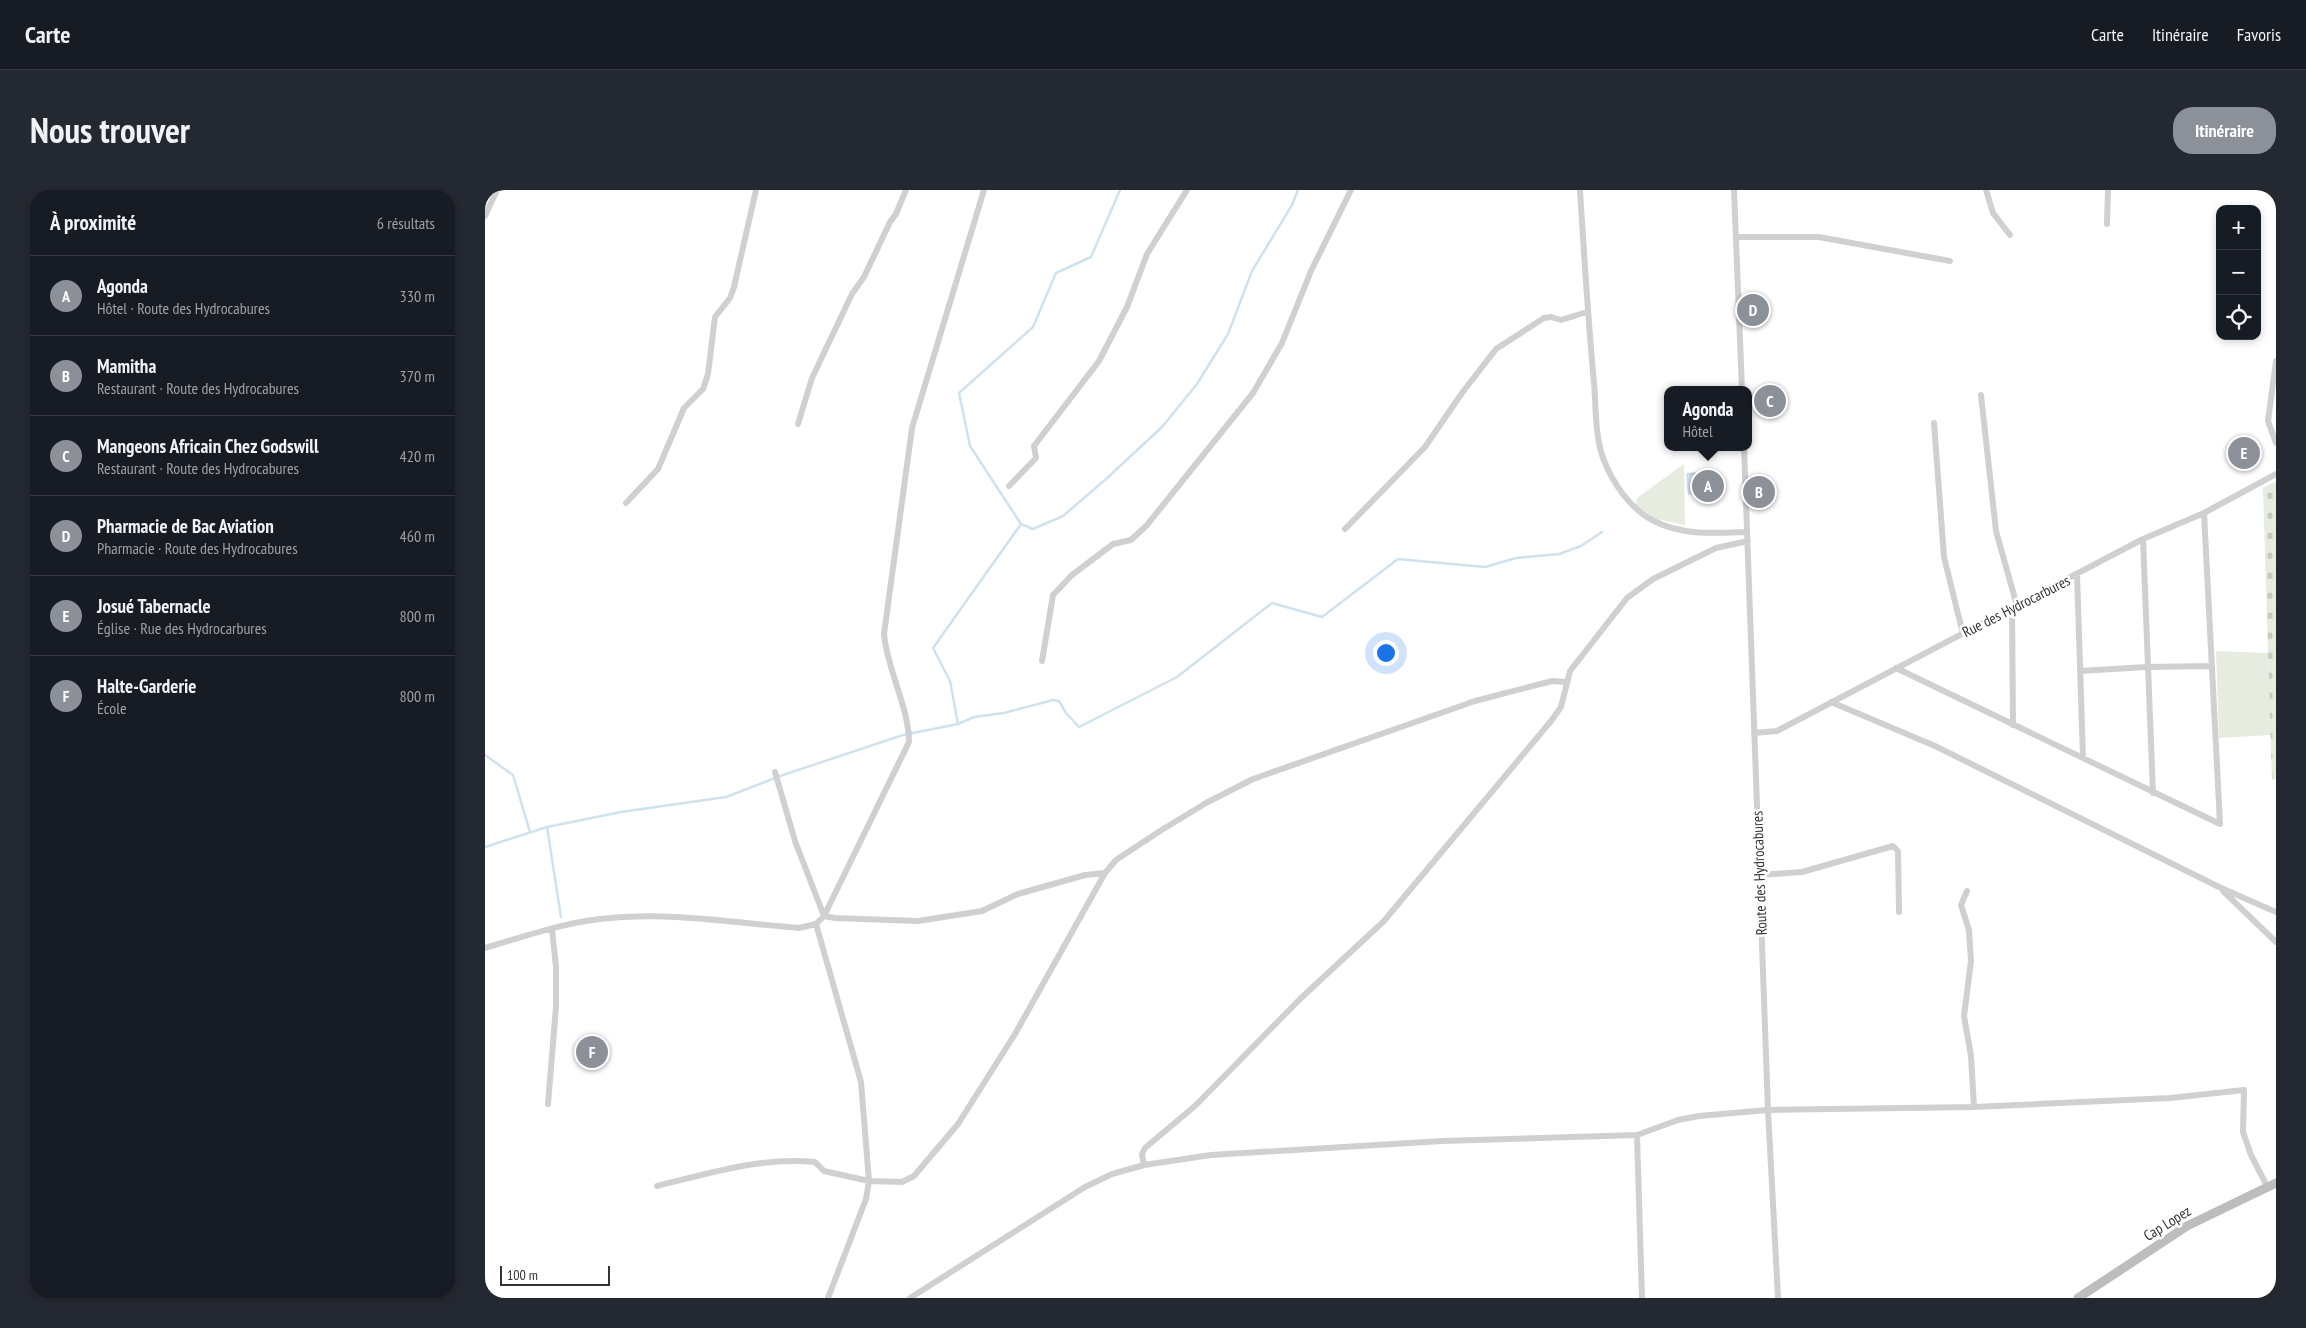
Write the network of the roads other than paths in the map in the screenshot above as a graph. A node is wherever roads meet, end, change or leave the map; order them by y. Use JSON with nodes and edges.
{"nodes":[{"id":1,"x":497,"y":190,"type":"edge"},
{"id":2,"x":756,"y":190,"type":"edge"},
{"id":3,"x":906,"y":190,"type":"edge"},
{"id":4,"x":984,"y":190,"type":"edge"},
{"id":5,"x":1187,"y":190,"type":"edge"},
{"id":6,"x":1351,"y":190,"type":"edge"},
{"id":7,"x":1580,"y":190,"type":"edge"},
{"id":8,"x":1734,"y":190,"type":"edge"},
{"id":9,"x":1986,"y":190,"type":"edge"},
{"id":10,"x":2108,"y":190,"type":"edge"},
{"id":11,"x":485,"y":216,"type":"edge"},
{"id":12,"x":2107,"y":224,"type":"dead end"},
{"id":13,"x":2010,"y":234,"type":"dead end"},
{"id":14,"x":1737,"y":237,"type":"junction"},
{"id":15,"x":1951,"y":261,"type":"dead end"},
{"id":16,"x":1587,"y":312,"type":"junction"},
{"id":17,"x":2276,"y":362,"type":"edge"},
{"id":18,"x":1742,"y":386,"type":"edge"},
{"id":19,"x":1981,"y":395,"type":"dead end"},
{"id":20,"x":1934,"y":423,"type":"dead end"},
{"id":21,"x":798,"y":424,"type":"dead end"},
{"id":22,"x":2276,"y":443,"type":"edge"},
{"id":23,"x":1744,"y":451,"type":"edge"},
{"id":24,"x":2276,"y":474,"type":"edge"},
{"id":25,"x":1009,"y":486,"type":"dead end"},
{"id":26,"x":626,"y":503,"type":"dead end"},
{"id":27,"x":2205,"y":513,"type":"junction"},
{"id":28,"x":1345,"y":529,"type":"dead end"},
{"id":29,"x":1747,"y":532,"type":"junction"},
{"id":30,"x":2143,"y":540,"type":"junction"},
{"id":31,"x":1748,"y":541,"type":"junction"},
{"id":32,"x":2077,"y":574,"type":"junction"},
{"id":33,"x":2014,"y":607,"type":"junction"},
{"id":34,"x":1963,"y":634,"type":"junction"},
{"id":35,"x":1042,"y":661,"type":"dead end"},
{"id":36,"x":2146,"y":666,"type":"junction"},
{"id":37,"x":2212,"y":666,"type":"junction"},
{"id":38,"x":1896,"y":668,"type":"junction"},
{"id":39,"x":2080,"y":671,"type":"junction"},
{"id":40,"x":1566,"y":682,"type":"junction"},
{"id":41,"x":1831,"y":702,"type":"junction"},
{"id":42,"x":2013,"y":725,"type":"junction"},
{"id":43,"x":1754,"y":733,"type":"junction"},
{"id":44,"x":2083,"y":758,"type":"junction"},
{"id":45,"x":777,"y":776,"type":"dead end"},
{"id":46,"x":2153,"y":793,"type":"junction"},
{"id":47,"x":1105,"y":873,"type":"junction"},
{"id":48,"x":1759,"y":875,"type":"junction"},
{"id":49,"x":2219,"y":887,"type":"junction"},
{"id":50,"x":1967,"y":891,"type":"dead end"},
{"id":51,"x":1899,"y":912,"type":"dead end"},
{"id":52,"x":2276,"y":912,"type":"edge"},
{"id":53,"x":824,"y":916,"type":"junction"},
{"id":54,"x":816,"y":924,"type":"junction"},
{"id":55,"x":551,"y":929,"type":"junction"},
{"id":56,"x":2276,"y":942,"type":"edge"},
{"id":57,"x":485,"y":948,"type":"edge"},
{"id":58,"x":547,"y":1104,"type":"dead end"},
{"id":59,"x":1974,"y":1107,"type":"junction"},
{"id":60,"x":1768,"y":1110,"type":"junction"},
{"id":61,"x":1637,"y":1135,"type":"junction"},
{"id":62,"x":1144,"y":1165,"type":"junction"},
{"id":63,"x":869,"y":1181,"type":"junction"},
{"id":64,"x":2276,"y":1183,"type":"edge"},
{"id":65,"x":657,"y":1186,"type":"dead end"},
{"id":66,"x":2267,"y":1186,"type":"junction"},
{"id":67,"x":828,"y":1298,"type":"edge"},
{"id":68,"x":909,"y":1298,"type":"edge"},
{"id":69,"x":1642,"y":1298,"type":"edge"},
{"id":70,"x":1778,"y":1298,"type":"edge"},
{"id":71,"x":2079,"y":1298,"type":"edge"}],
"edges":[{"from":1,"to":11,"type":"street"},
{"from":2,"to":26,"type":"street"},
{"from":3,"to":21,"type":"street"},
{"from":4,"to":53,"type":"street"},
{"from":5,"to":25,"type":"street"},
{"from":6,"to":35,"type":"street"},
{"from":7,"to":16,"type":"street"},
{"from":8,"to":14,"type":"street"},
{"from":9,"to":13,"type":"street"},
{"from":10,"to":12,"type":"street"},
{"from":14,"to":15,"type":"street"},
{"from":14,"to":18,"type":"street"},
{"from":16,"to":28,"type":"street"},
{"from":16,"to":29,"type":"street"},
{"from":17,"to":22,"type":"street"},
{"from":19,"to":33,"type":"street"},
{"from":20,"to":34,"type":"street"},
{"from":23,"to":29,"type":"street","name":"Route des Hydrocabures"},
{"from":24,"to":27,"type":"street","name":"Rue des Hydrocarbures"},
{"from":27,"to":30,"type":"street","name":"Rue des Hydrocarbures"},
{"from":27,"to":37,"type":"street"},
{"from":29,"to":31,"type":"street","name":"Route des Hydrocabures"},
{"from":30,"to":32,"type":"street","name":"Rue des Hydrocarbures"},
{"from":30,"to":36,"type":"street"},
{"from":31,"to":40,"type":"street"},
{"from":31,"to":43,"type":"street","name":"Route des Hydrocabures"},
{"from":32,"to":33,"type":"street","name":"Rue des Hydrocarbures"},
{"from":32,"to":39,"type":"street"},
{"from":33,"to":34,"type":"street","name":"Rue des Hydrocarbures"},
{"from":33,"to":42,"type":"street"},
{"from":34,"to":38,"type":"street","name":"Rue des Hydrocarbures"},
{"from":36,"to":37,"type":"street"},
{"from":36,"to":39,"type":"street"},
{"from":36,"to":46,"type":"street"},
{"from":37,"to":46,"type":"street"},
{"from":38,"to":41,"type":"street","name":"Rue des Hydrocarbures"},
{"from":38,"to":42,"type":"street"},
{"from":39,"to":44,"type":"street"},
{"from":40,"to":47,"type":"street"},
{"from":40,"to":62,"type":"street"},
{"from":41,"to":43,"type":"street","name":"Rue des Hydrocarbures"},
{"from":41,"to":49,"type":"street"},
{"from":42,"to":44,"type":"street"},
{"from":43,"to":48,"type":"street","name":"Route des Hydrocabures"},
{"from":44,"to":46,"type":"street"},
{"from":45,"to":53,"type":"street"},
{"from":47,"to":53,"type":"street"},
{"from":47,"to":63,"type":"street"},
{"from":48,"to":51,"type":"street"},
{"from":48,"to":60,"type":"street","name":"Route des Hydrocabures"},
{"from":49,"to":52,"type":"street"},
{"from":49,"to":56,"type":"street"},
{"from":50,"to":59,"type":"street"},
{"from":53,"to":54,"type":"street"},
{"from":54,"to":55,"type":"street"},
{"from":54,"to":63,"type":"street"},
{"from":55,"to":57,"type":"street"},
{"from":55,"to":58,"type":"street"},
{"from":59,"to":60,"type":"street"},
{"from":59,"to":66,"type":"street"},
{"from":60,"to":61,"type":"street"},
{"from":60,"to":70,"type":"street","name":"Route des Hydrocabures"},
{"from":61,"to":62,"type":"street"},
{"from":61,"to":69,"type":"street"},
{"from":62,"to":68,"type":"street"},
{"from":63,"to":65,"type":"street"},
{"from":63,"to":67,"type":"street"},
{"from":64,"to":66,"type":"street","name":"Cap Lopez"},
{"from":66,"to":71,"type":"street","name":"Cap Lopez"}]}
